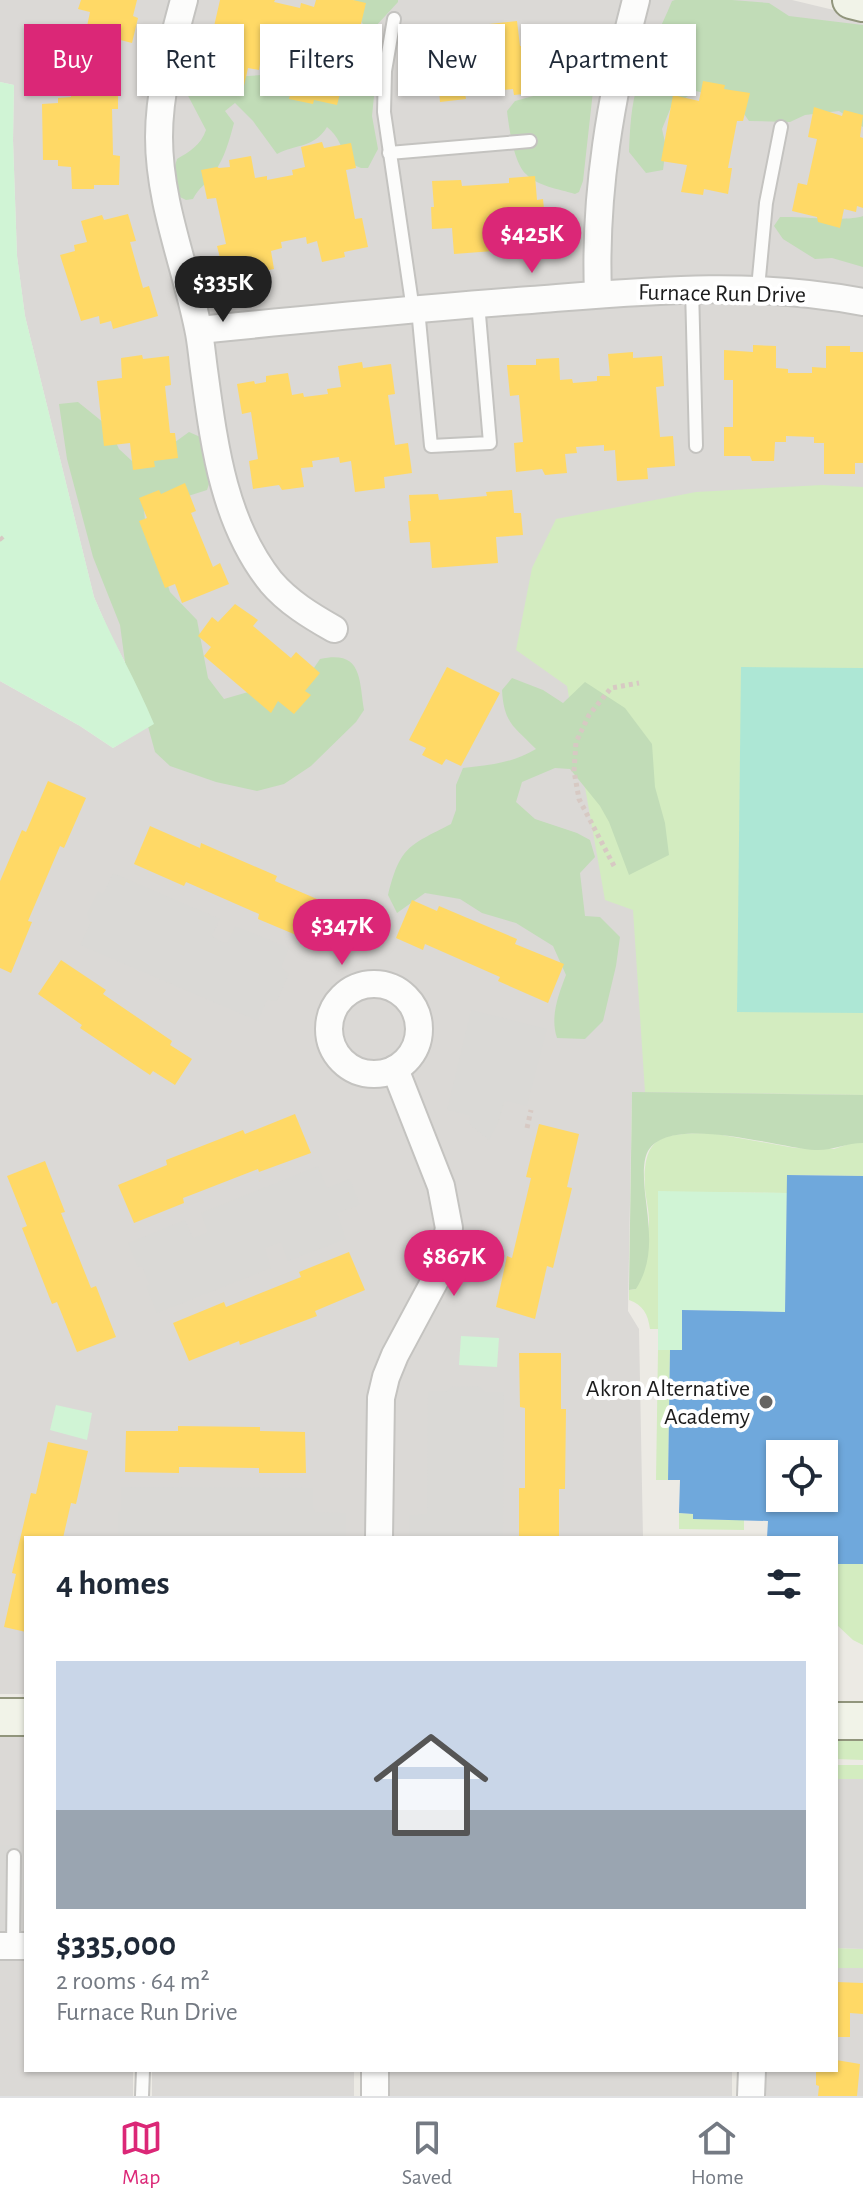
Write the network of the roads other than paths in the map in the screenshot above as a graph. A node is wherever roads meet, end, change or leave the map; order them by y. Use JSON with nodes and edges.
{"nodes":[{"id":1,"x":184,"y":0,"type":"edge"},
{"id":2,"x":636,"y":0,"type":"edge"},
{"id":3,"x":851,"y":0,"type":"edge"},
{"id":4,"x":863,"y":3,"type":"edge"},
{"id":5,"x":394,"y":19,"type":"dead end"},
{"id":6,"x":781,"y":127,"type":"dead end"},
{"id":7,"x":530,"y":141,"type":"dead end"},
{"id":8,"x":389,"y":153,"type":"junction"},
{"id":9,"x":692,"y":288,"type":"junction"},
{"id":10,"x":758,"y":288,"type":"junction"},
{"id":11,"x":598,"y":293,"type":"junction"},
{"id":12,"x":863,"y":302,"type":"edge"},
{"id":13,"x":478,"y":303,"type":"junction"},
{"id":14,"x":416,"y":310,"type":"junction"},
{"id":15,"x":199,"y":330,"type":"junction"},
{"id":16,"x":696,"y":446,"type":"dead end"},
{"id":17,"x":334,"y":629,"type":"dead end"},
{"id":18,"x":395,"y":1069,"type":"dead end"},
{"id":19,"x":379,"y":1536,"type":"edge"},
{"id":20,"x":0,"y":1717,"type":"edge"},
{"id":21,"x":24,"y":1717,"type":"edge"},
{"id":22,"x":838,"y":1721,"type":"edge"},
{"id":23,"x":863,"y":1721,"type":"edge"},
{"id":24,"x":14,"y":1856,"type":"dead end"},
{"id":25,"x":13,"y":1946,"type":"edge"},
{"id":26,"x":143,"y":2072,"type":"edge"},
{"id":27,"x":375,"y":2072,"type":"edge"},
{"id":28,"x":752,"y":2072,"type":"edge"},
{"id":29,"x":142,"y":2096,"type":"edge"},
{"id":30,"x":375,"y":2096,"type":"edge"},
{"id":31,"x":751,"y":2096,"type":"edge"}],
"edges":[{"from":1,"to":15,"type":"street"},
{"from":2,"to":11,"type":"street"},
{"from":3,"to":4,"type":"main road"},
{"from":5,"to":8,"type":"lane"},
{"from":6,"to":10,"type":"lane"},
{"from":7,"to":8,"type":"lane"},
{"from":8,"to":14,"type":"lane"},
{"from":9,"to":10,"type":"street","name":"Furnace Run Drive"},
{"from":9,"to":11,"type":"street","name":"Furnace Run Drive"},
{"from":9,"to":16,"type":"lane"},
{"from":10,"to":12,"type":"street","name":"Furnace Run Drive"},
{"from":11,"to":13,"type":"street","name":"Furnace Run Drive"},
{"from":13,"to":14,"type":"street","name":"Furnace Run Drive"},
{"from":13,"to":14,"type":"lane"},
{"from":14,"to":15,"type":"street","name":"Furnace Run Drive"},
{"from":15,"to":17,"type":"street"},
{"from":18,"to":19,"type":"street"},
{"from":20,"to":21,"type":"main road"},
{"from":22,"to":23,"type":"main road"},
{"from":24,"to":25,"type":"lane"},
{"from":26,"to":29,"type":"lane"},
{"from":27,"to":30,"type":"street"},
{"from":28,"to":31,"type":"street"}]}
